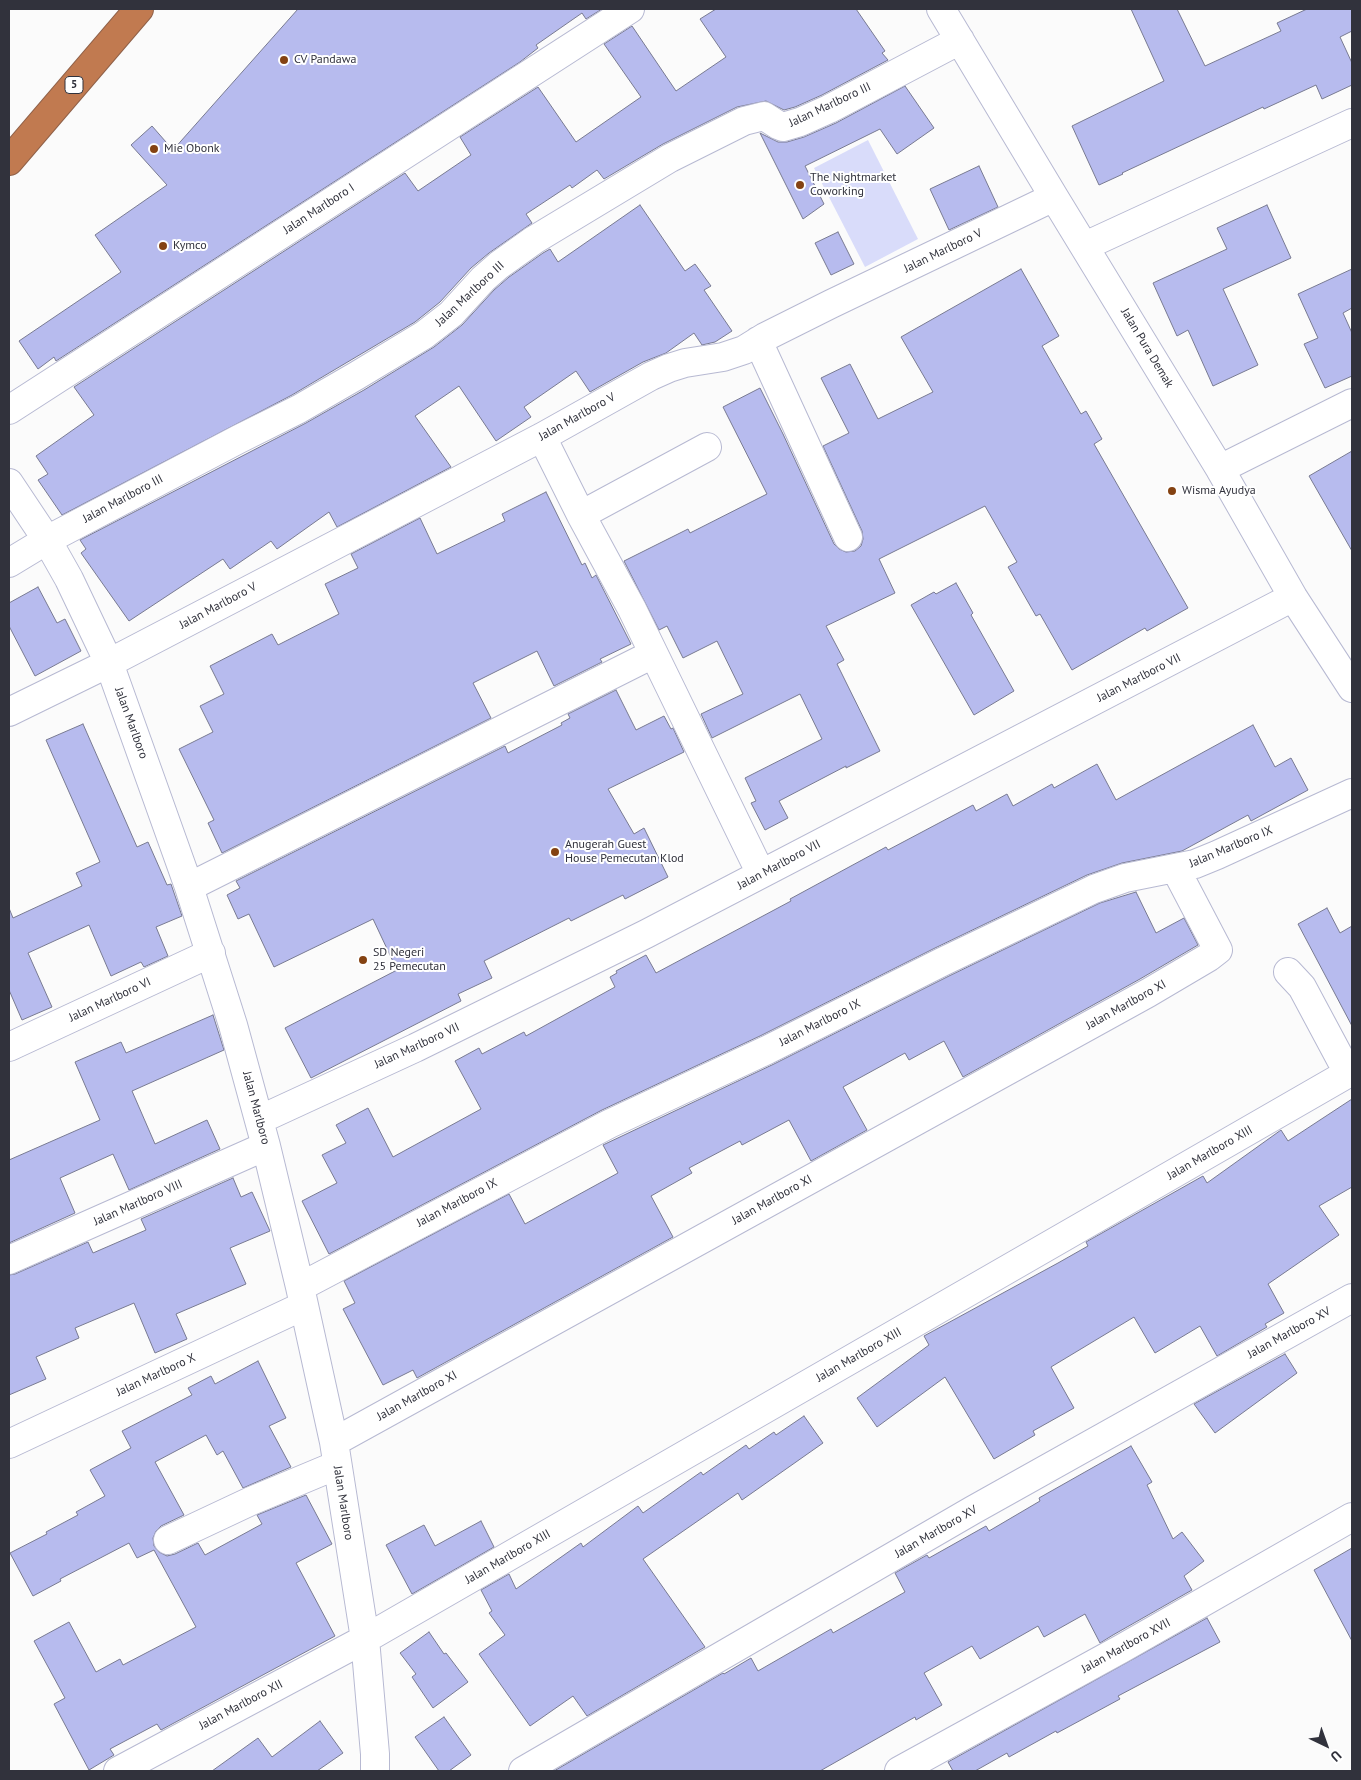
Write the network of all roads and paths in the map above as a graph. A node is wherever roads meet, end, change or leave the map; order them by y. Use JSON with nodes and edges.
{"nodes":[{"id":1,"x":139,"y":9,"type":"edge"},
{"id":2,"x":630,"y":9,"type":"edge"},
{"id":3,"x":941,"y":9,"type":"edge"},
{"id":4,"x":960,"y":40,"type":"junction"},
{"id":5,"x":1352,"y":123,"type":"edge"},
{"id":6,"x":9,"y":161,"type":"edge"},
{"id":7,"x":1054,"y":197,"type":"junction"},
{"id":8,"x":1084,"y":246,"type":"junction"},
{"id":9,"x":758,"y":341,"type":"junction"},
{"id":10,"x":1352,"y":403,"type":"edge"},
{"id":11,"x":9,"y":410,"type":"edge"},
{"id":12,"x":542,"y":437,"type":"junction"},
{"id":13,"x":707,"y":447,"type":"dead end"},
{"id":14,"x":1220,"y":469,"type":"junction"},
{"id":15,"x":9,"y":483,"type":"edge"},
{"id":16,"x":581,"y":514,"type":"junction"},
{"id":17,"x":848,"y":537,"type":"dead end"},
{"id":18,"x":47,"y":540,"type":"junction"},
{"id":19,"x":9,"y":563,"type":"edge"},
{"id":20,"x":1293,"y":597,"type":"junction"},
{"id":21,"x":653,"y":654,"type":"junction"},
{"id":22,"x":110,"y":663,"type":"junction"},
{"id":23,"x":1349,"y":677,"type":"edge"},
{"id":24,"x":9,"y":712,"type":"edge"},
{"id":25,"x":1352,"y":793,"type":"edge"},
{"id":26,"x":1175,"y":868,"type":"junction"},
{"id":27,"x":761,"y":874,"type":"junction"},
{"id":28,"x":189,"y":887,"type":"junction"},
{"id":29,"x":211,"y":953,"type":"junction"},
{"id":30,"x":1288,"y":972,"type":"dead end"},
{"id":31,"x":9,"y":1047,"type":"edge"},
{"id":32,"x":1350,"y":1072,"type":"edge"},
{"id":33,"x":259,"y":1120,"type":"junction"},
{"id":34,"x":266,"y":1146,"type":"junction"},
{"id":35,"x":9,"y":1260,"type":"edge"},
{"id":36,"x":302,"y":1296,"type":"junction"},
{"id":37,"x":1352,"y":1298,"type":"edge"},
{"id":38,"x":9,"y":1444,"type":"edge"},
{"id":39,"x":335,"y":1454,"type":"junction"},
{"id":40,"x":1352,"y":1517,"type":"edge"},
{"id":41,"x":168,"y":1540,"type":"dead end"},
{"id":42,"x":365,"y":1639,"type":"junction"},
{"id":43,"x":118,"y":1771,"type":"edge"},
{"id":44,"x":375,"y":1771,"type":"edge"},
{"id":45,"x":523,"y":1771,"type":"edge"},
{"id":46,"x":899,"y":1771,"type":"edge"}],
"edges":[{"from":1,"to":6,"type":"highway","number":"5"},
{"from":2,"to":11,"type":"street","name":"Jalan Marlboro I"},
{"from":3,"to":4,"type":"street","name":"Jalan Pura Demak"},
{"from":4,"to":7,"type":"street","name":"Jalan Pura Demak"},
{"from":4,"to":18,"type":"street","name":"Jalan Marlboro III"},
{"from":5,"to":8,"type":"street"},
{"from":7,"to":8,"type":"street","name":"Jalan Pura Demak"},
{"from":7,"to":9,"type":"street","name":"Jalan Marlboro V"},
{"from":8,"to":14,"type":"street","name":"Jalan Pura Demak"},
{"from":9,"to":12,"type":"street","name":"Jalan Marlboro V"},
{"from":9,"to":17,"type":"street"},
{"from":10,"to":14,"type":"street"},
{"from":12,"to":16,"type":"street"},
{"from":12,"to":22,"type":"street","name":"Jalan Marlboro V"},
{"from":13,"to":16,"type":"street"},
{"from":14,"to":20,"type":"street","name":"Jalan Pura Demak"},
{"from":15,"to":18,"type":"street","name":"Jalan Marlboro"},
{"from":16,"to":21,"type":"street"},
{"from":18,"to":19,"type":"street","name":"Jalan Marlboro III"},
{"from":18,"to":22,"type":"street","name":"Jalan Marlboro"},
{"from":20,"to":23,"type":"street","name":"Jalan Pura Demak"},
{"from":20,"to":27,"type":"street","name":"Jalan Marlboro VII"},
{"from":21,"to":27,"type":"street"},
{"from":21,"to":28,"type":"street"},
{"from":22,"to":24,"type":"street","name":"Jalan Marlboro V"},
{"from":22,"to":28,"type":"street","name":"Jalan Marlboro"},
{"from":25,"to":26,"type":"street","name":"Jalan Marlboro IX"},
{"from":26,"to":36,"type":"street","name":"Jalan Marlboro IX"},
{"from":26,"to":39,"type":"street","name":"Jalan Marlboro XI"},
{"from":27,"to":33,"type":"street","name":"Jalan Marlboro VII"},
{"from":28,"to":29,"type":"street","name":"Jalan Marlboro"},
{"from":29,"to":31,"type":"street","name":"Jalan Marlboro VI"},
{"from":29,"to":33,"type":"street","name":"Jalan Marlboro"},
{"from":30,"to":32,"type":"street"},
{"from":32,"to":42,"type":"street","name":"Jalan Marlboro XIII"},
{"from":33,"to":34,"type":"street","name":"Jalan Marlboro"},
{"from":34,"to":35,"type":"street","name":"Jalan Marlboro VIII"},
{"from":34,"to":36,"type":"street","name":"Jalan Marlboro"},
{"from":36,"to":38,"type":"street","name":"Jalan Marlboro X"},
{"from":36,"to":39,"type":"street","name":"Jalan Marlboro"},
{"from":37,"to":45,"type":"street","name":"Jalan Marlboro XV"},
{"from":39,"to":41,"type":"street","name":"Jalan Marlboro XI"},
{"from":39,"to":42,"type":"street","name":"Jalan Marlboro"},
{"from":40,"to":46,"type":"street","name":"Jalan Marlboro XVII"},
{"from":42,"to":43,"type":"street","name":"Jalan Marlboro XII"},
{"from":42,"to":44,"type":"street","name":"Jalan Marlboro"}]}
